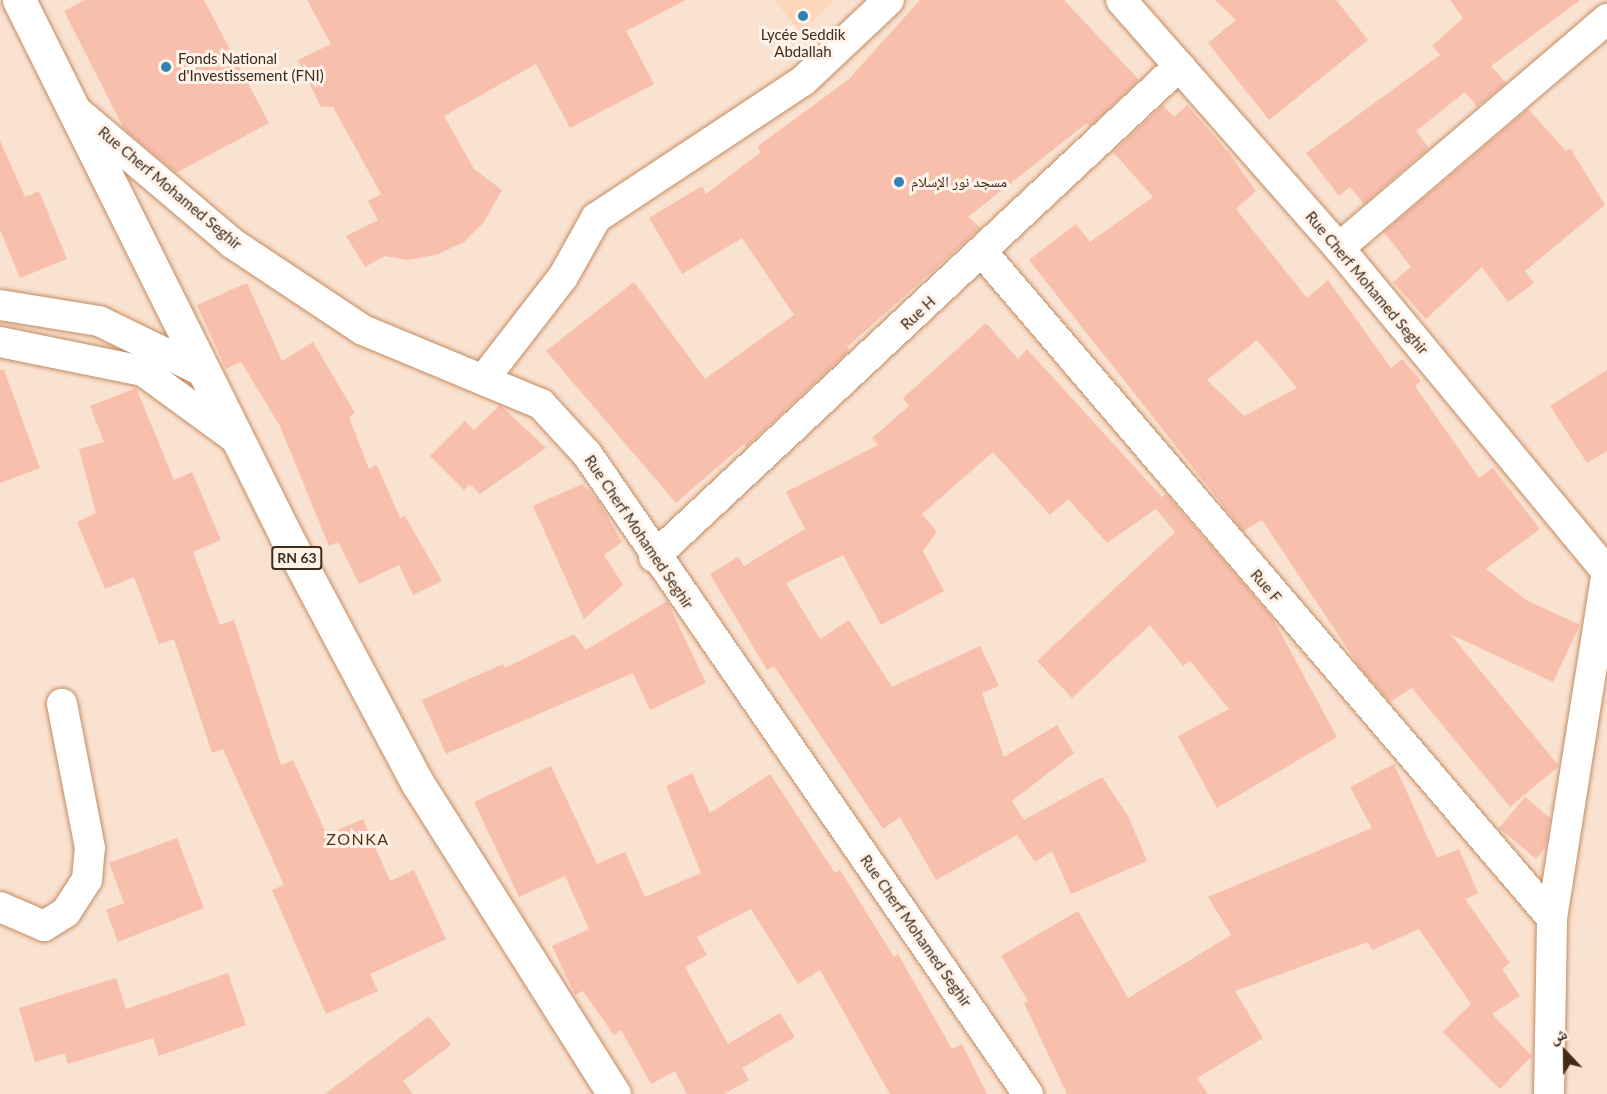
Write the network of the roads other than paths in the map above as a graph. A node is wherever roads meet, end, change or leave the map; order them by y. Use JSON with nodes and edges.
{"nodes":[{"id":1,"x":19,"y":0,"type":"edge"},
{"id":2,"x":889,"y":0,"type":"edge"},
{"id":3,"x":1121,"y":0,"type":"edge"},
{"id":4,"x":1607,"y":19,"type":"edge"},
{"id":5,"x":1179,"y":66,"type":"junction"},
{"id":6,"x":73,"y":107,"type":"junction"},
{"id":7,"x":1339,"y":248,"type":"junction"},
{"id":8,"x":983,"y":253,"type":"junction"},
{"id":9,"x":0,"y":305,"type":"edge"},
{"id":10,"x":0,"y":342,"type":"edge"},
{"id":11,"x":206,"y":373,"type":"junction"},
{"id":12,"x":483,"y":380,"type":"junction"},
{"id":13,"x":239,"y":441,"type":"junction"},
{"id":14,"x":654,"y":557,"type":"junction"},
{"id":15,"x":1607,"y":572,"type":"edge"},
{"id":16,"x":62,"y":704,"type":"dead end"},
{"id":17,"x":0,"y":907,"type":"edge"},
{"id":18,"x":1552,"y":918,"type":"junction"},
{"id":19,"x":614,"y":1094,"type":"edge"},
{"id":20,"x":1028,"y":1094,"type":"edge"},
{"id":21,"x":1549,"y":1094,"type":"edge"}],
"edges":[{"from":1,"to":6,"type":"main road","number":"RN 63"},
{"from":2,"to":12,"type":"street"},
{"from":3,"to":5,"type":"street","name":"Rue Cherf Mohamed Seghir"},
{"from":4,"to":7,"type":"street"},
{"from":5,"to":7,"type":"street","name":"Rue Cherf Mohamed Seghir"},
{"from":5,"to":8,"type":"street","name":"Rue H"},
{"from":6,"to":11,"type":"main road","number":"RN 63"},
{"from":6,"to":12,"type":"street","name":"Rue Cherf Mohamed Seghir"},
{"from":7,"to":15,"type":"street","name":"Rue Cherf Mohamed Seghir"},
{"from":8,"to":14,"type":"street","name":"Rue H"},
{"from":8,"to":18,"type":"street","name":"Rue F"},
{"from":9,"to":11,"type":"street"},
{"from":10,"to":13,"type":"street"},
{"from":11,"to":13,"type":"main road","number":"RN 63"},
{"from":12,"to":14,"type":"street","name":"Rue Cherf Mohamed Seghir"},
{"from":13,"to":19,"type":"main road","number":"RN 63"},
{"from":14,"to":20,"type":"street","name":"Rue Cherf Mohamed Seghir"},
{"from":15,"to":18,"type":"street"},
{"from":16,"to":17,"type":"street"},
{"from":18,"to":21,"type":"street"}]}
